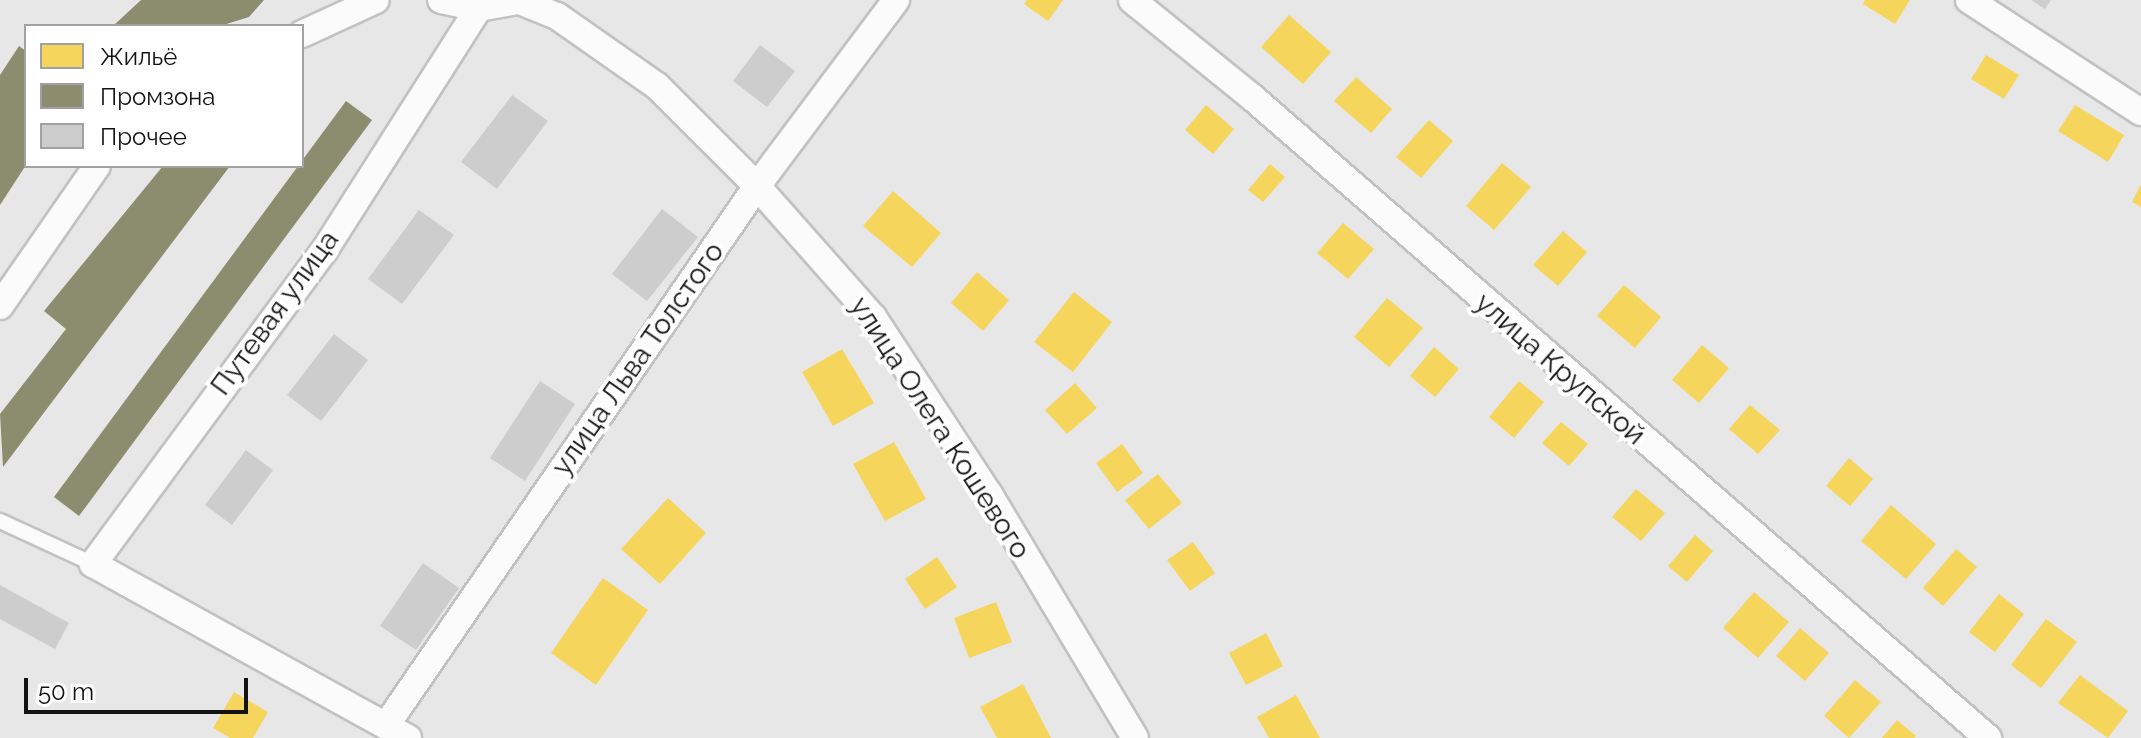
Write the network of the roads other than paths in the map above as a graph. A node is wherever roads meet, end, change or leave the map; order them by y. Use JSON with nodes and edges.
{"nodes":[{"id":1,"x":376,"y":0,"type":"edge"},
{"id":2,"x":441,"y":0,"type":"edge"},
{"id":3,"x":896,"y":0,"type":"edge"},
{"id":4,"x":1132,"y":0,"type":"edge"},
{"id":5,"x":1969,"y":0,"type":"edge"},
{"id":6,"x":523,"y":1,"type":"edge"},
{"id":7,"x":479,"y":8,"type":"junction"},
{"id":8,"x":304,"y":33,"type":"edge"},
{"id":9,"x":2141,"y":112,"type":"edge"},
{"id":10,"x":96,"y":168,"type":"edge"},
{"id":11,"x":757,"y":186,"type":"junction"},
{"id":12,"x":0,"y":306,"type":"edge"},
{"id":13,"x":0,"y":521,"type":"edge"},
{"id":14,"x":93,"y":564,"type":"junction"},
{"id":15,"x":398,"y":731,"type":"edge"},
{"id":16,"x":1135,"y":738,"type":"edge"},
{"id":17,"x":1988,"y":738,"type":"edge"}],
"edges":[{"from":1,"to":8,"type":"street"},
{"from":2,"to":7,"type":"street"},
{"from":3,"to":11,"type":"street","name":"улица Льва Толстого"},
{"from":4,"to":17,"type":"street","name":"улица Крупской"},
{"from":5,"to":9,"type":"street"},
{"from":6,"to":7,"type":"street"},
{"from":6,"to":11,"type":"street","name":"улица Олега Кошевого"},
{"from":7,"to":14,"type":"street","name":"Путевая улица"},
{"from":10,"to":12,"type":"street"},
{"from":11,"to":15,"type":"street","name":"улица Льва Толстого"},
{"from":11,"to":16,"type":"street","name":"улица Олега Кошевого"},
{"from":13,"to":14,"type":"lane"},
{"from":14,"to":15,"type":"street"}]}
